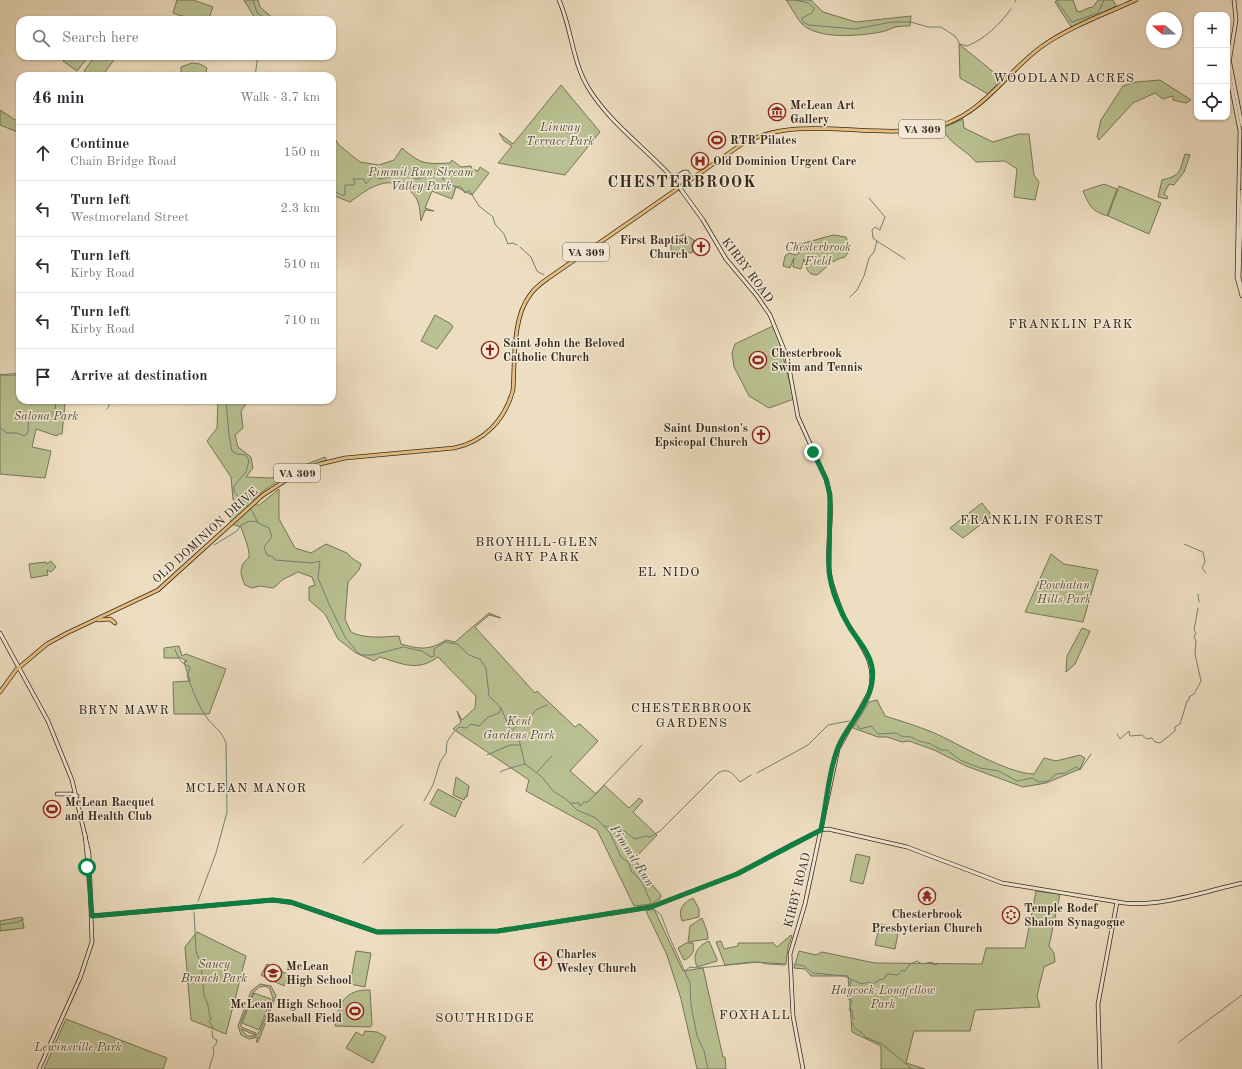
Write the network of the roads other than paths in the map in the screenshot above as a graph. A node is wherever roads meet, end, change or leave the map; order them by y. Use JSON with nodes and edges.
{"nodes":[{"id":1,"x":559,"y":0,"type":"edge"},
{"id":2,"x":1136,"y":0,"type":"edge"},
{"id":3,"x":1234,"y":1,"type":"edge"},
{"id":4,"x":1230,"y":58,"type":"joint"},
{"id":5,"x":1230,"y":79,"type":"edge"},
{"id":6,"x":1242,"y":125,"type":"edge"},
{"id":7,"x":673,"y":179,"type":"junction"},
{"id":8,"x":691,"y":179,"type":"junction"},
{"id":9,"x":1242,"y":191,"type":"edge"},
{"id":10,"x":1242,"y":291,"type":"edge"},
{"id":11,"x":1242,"y":296,"type":"edge"},
{"id":12,"x":92,"y":621,"type":"junction"},
{"id":13,"x":115,"y":623,"type":"dead end"},
{"id":14,"x":0,"y":633,"type":"edge"},
{"id":15,"x":20,"y":667,"type":"junction"},
{"id":16,"x":0,"y":692,"type":"edge"},
{"id":17,"x":57,"y":794,"type":"dead end"},
{"id":18,"x":77,"y":796,"type":"junction"},
{"id":19,"x":821,"y":830,"type":"junction"},
{"id":20,"x":1242,"y":884,"type":"edge"},
{"id":21,"x":1117,"y":902,"type":"junction"},
{"id":22,"x":92,"y":916,"type":"junction"},
{"id":23,"x":39,"y":1069,"type":"edge"},
{"id":24,"x":803,"y":1069,"type":"edge"},
{"id":25,"x":1100,"y":1069,"type":"edge"}],
"edges":[{"from":1,"to":7,"type":"main road","name":"KIRBY ROAD"},
{"from":2,"to":8,"type":"main road","name":"OLD DOMINION DRIVE","number":"VA 309"},
{"from":3,"to":4,"type":"main road"},
{"from":4,"to":6,"type":"main road"},
{"from":5,"to":11,"type":"main road"},
{"from":7,"to":8,"type":"main road"},
{"from":7,"to":19,"type":"main road","name":"KIRBY ROAD","bridge":true},
{"from":8,"to":12,"type":"main road","name":"OLD DOMINION DRIVE","number":"VA 309"},
{"from":9,"to":10,"type":"main road"},
{"from":12,"to":13,"type":"main road"},
{"from":12,"to":15,"type":"main road","name":"OLD DOMINION DRIVE","number":"VA 309"},
{"from":14,"to":15,"type":"main road"},
{"from":15,"to":16,"type":"main road","name":"OLD DOMINION DRIVE","number":"VA 309"},
{"from":15,"to":18,"type":"main road"},
{"from":17,"to":18,"type":"main road"},
{"from":18,"to":22,"type":"main road"},
{"from":19,"to":21,"type":"main road"},
{"from":19,"to":22,"type":"main road"},
{"from":19,"to":24,"type":"main road","name":"KIRBY ROAD"},
{"from":20,"to":21,"type":"main road"},
{"from":21,"to":25,"type":"main road"},
{"from":22,"to":23,"type":"main road"}]}
